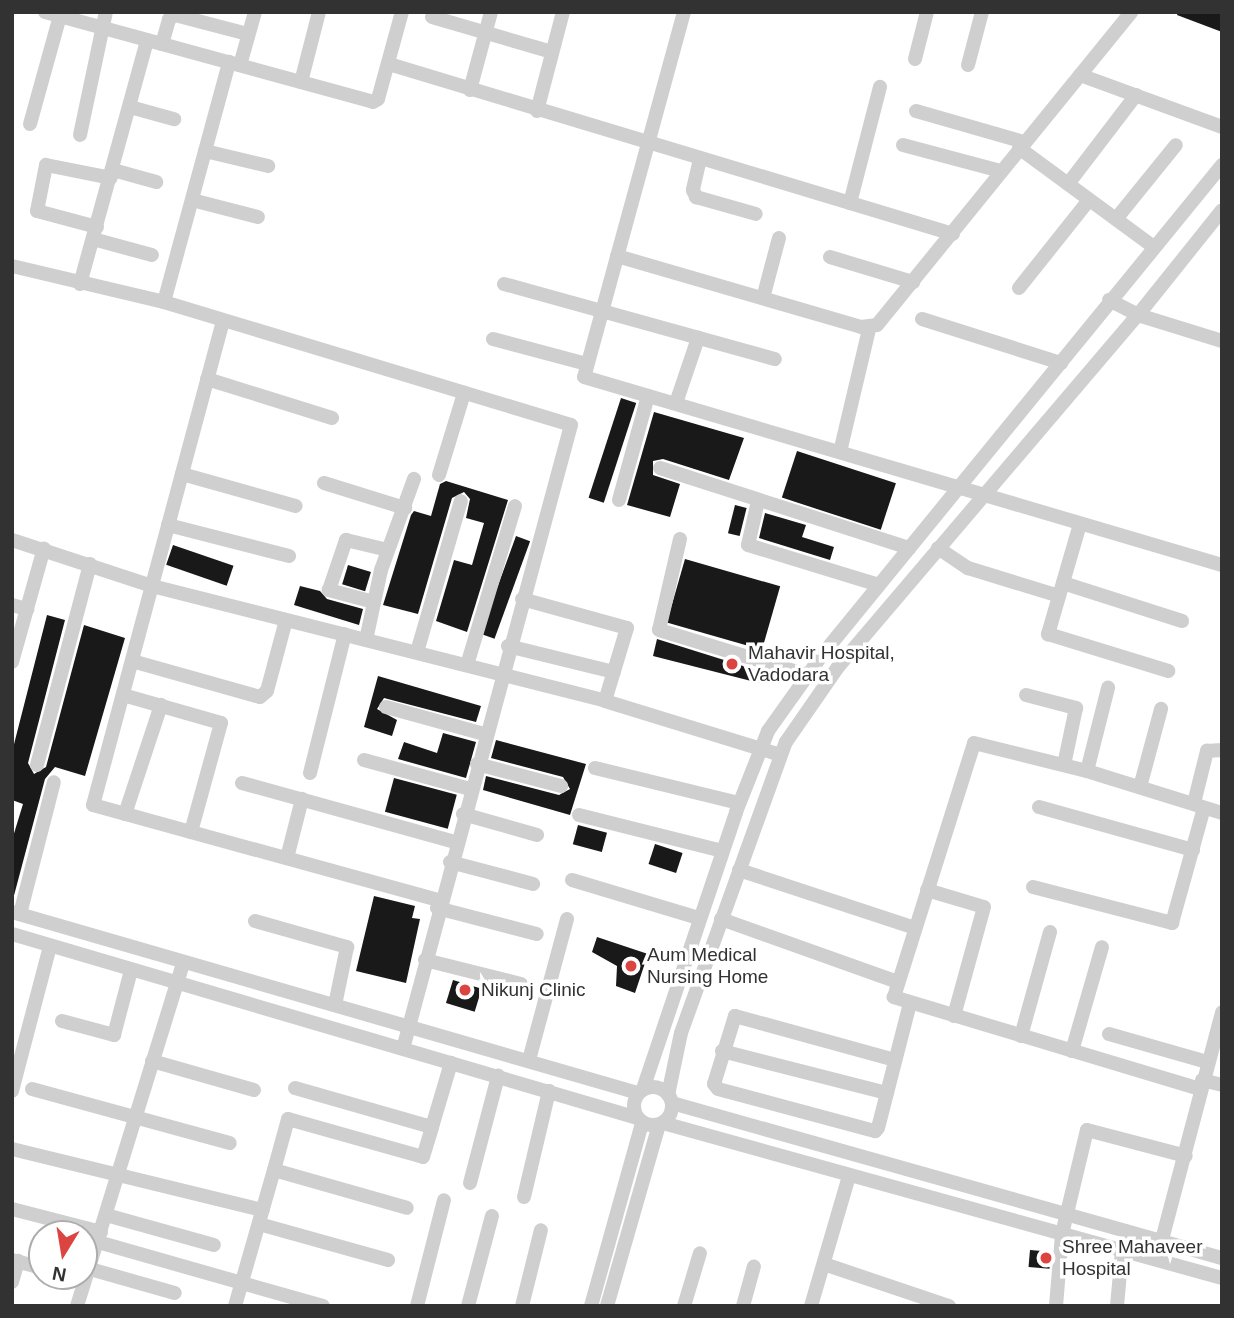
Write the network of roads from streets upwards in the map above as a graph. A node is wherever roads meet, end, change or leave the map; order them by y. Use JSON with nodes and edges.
{"nodes":[{"id":1,"x":106,"y":12,"type":"edge"},
{"id":2,"x":255,"y":12,"type":"edge"},
{"id":3,"x":319,"y":12,"type":"edge"},
{"id":4,"x":402,"y":12,"type":"edge"},
{"id":5,"x":491,"y":12,"type":"edge"},
{"id":6,"x":684,"y":12,"type":"edge"},
{"id":7,"x":927,"y":12,"type":"edge"},
{"id":8,"x":982,"y":12,"type":"edge"},
{"id":9,"x":1131,"y":12,"type":"edge"},
{"id":10,"x":560,"y":13,"type":"edge"},
{"id":11,"x":54,"y":14,"type":"edge"},
{"id":12,"x":432,"y":17,"type":"dead end"},
{"id":13,"x":102,"y":28,"type":"junction"},
{"id":14,"x":486,"y":33,"type":"junction"},
{"id":15,"x":248,"y":34,"type":"junction"},
{"id":16,"x":147,"y":40,"type":"junction"},
{"id":17,"x":162,"y":44,"type":"junction"},
{"id":18,"x":552,"y":52,"type":"junction"},
{"id":19,"x":915,"y":59,"type":"dead end"},
{"id":20,"x":235,"y":64,"type":"junction"},
{"id":21,"x":388,"y":64,"type":"junction"},
{"id":22,"x":968,"y":65,"type":"dead end"},
{"id":23,"x":1080,"y":75,"type":"junction"},
{"id":24,"x":301,"y":82,"type":"junction"},
{"id":25,"x":880,"y":87,"type":"dead end"},
{"id":26,"x":470,"y":90,"type":"junction"},
{"id":27,"x":1136,"y":95,"type":"junction"},
{"id":28,"x":130,"y":107,"type":"junction"},
{"id":29,"x":537,"y":111,"type":"junction"},
{"id":30,"x":916,"y":111,"type":"dead end"},
{"id":31,"x":174,"y":119,"type":"dead end"},
{"id":32,"x":30,"y":124,"type":"dead end"},
{"id":33,"x":1222,"y":127,"type":"edge"},
{"id":34,"x":80,"y":135,"type":"dead end"},
{"id":35,"x":648,"y":143,"type":"junction"},
{"id":36,"x":903,"y":145,"type":"dead end"},
{"id":37,"x":1021,"y":145,"type":"junction"},
{"id":38,"x":1176,"y":145,"type":"dead end"},
{"id":39,"x":205,"y":151,"type":"junction"},
{"id":40,"x":700,"y":159,"type":"junction"},
{"id":41,"x":1222,"y":165,"type":"edge"},
{"id":42,"x":268,"y":166,"type":"dead end"},
{"id":43,"x":1001,"y":171,"type":"junction"},
{"id":44,"x":112,"y":174,"type":"junction"},
{"id":45,"x":156,"y":181,"type":"dead end"},
{"id":46,"x":1068,"y":184,"type":"junction"},
{"id":47,"x":192,"y":200,"type":"junction"},
{"id":48,"x":1089,"y":200,"type":"junction"},
{"id":49,"x":850,"y":203,"type":"junction"},
{"id":50,"x":1222,"y":210,"type":"edge"},
{"id":51,"x":755,"y":214,"type":"dead end"},
{"id":52,"x":258,"y":217,"type":"dead end"},
{"id":53,"x":1116,"y":219,"type":"junction"},
{"id":54,"x":95,"y":233,"type":"junction"},
{"id":55,"x":953,"y":234,"type":"junction"},
{"id":56,"x":779,"y":238,"type":"dead end"},
{"id":57,"x":1154,"y":247,"type":"junction"},
{"id":58,"x":152,"y":255,"type":"dead end"},
{"id":59,"x":617,"y":256,"type":"junction"},
{"id":60,"x":830,"y":257,"type":"dead end"},
{"id":61,"x":13,"y":270,"type":"edge"},
{"id":62,"x":913,"y":282,"type":"junction"},
{"id":63,"x":80,"y":284,"type":"junction"},
{"id":64,"x":504,"y":284,"type":"dead end"},
{"id":65,"x":1019,"y":288,"type":"dead end"},
{"id":66,"x":763,"y":298,"type":"junction"},
{"id":67,"x":1109,"y":300,"type":"junction"},
{"id":68,"x":164,"y":302,"type":"junction"},
{"id":69,"x":601,"y":310,"type":"junction"},
{"id":70,"x":1138,"y":316,"type":"junction"},
{"id":71,"x":922,"y":319,"type":"dead end"},
{"id":72,"x":223,"y":321,"type":"junction"},
{"id":73,"x":869,"y":328,"type":"junction"},
{"id":74,"x":698,"y":338,"type":"junction"},
{"id":75,"x":493,"y":340,"type":"dead end"},
{"id":76,"x":1222,"y":341,"type":"edge"},
{"id":77,"x":775,"y":359,"type":"dead end"},
{"id":78,"x":1061,"y":363,"type":"junction"},
{"id":79,"x":587,"y":364,"type":"junction"},
{"id":80,"x":207,"y":379,"type":"junction"},
{"id":81,"x":464,"y":393,"type":"junction"},
{"id":82,"x":648,"y":396,"type":"junction"},
{"id":83,"x":676,"y":403,"type":"junction"},
{"id":84,"x":332,"y":418,"type":"dead end"},
{"id":85,"x":840,"y":452,"type":"junction"},
{"id":86,"x":660,"y":468,"type":"dead end"},
{"id":87,"x":182,"y":474,"type":"junction"},
{"id":88,"x":439,"y":475,"type":"dead end"},
{"id":89,"x":414,"y":479,"type":"dead end"},
{"id":90,"x":324,"y":483,"type":"dead end"},
{"id":91,"x":961,"y":488,"type":"junction"},
{"id":92,"x":982,"y":496,"type":"junction"},
{"id":93,"x":619,"y":500,"type":"dead end"},
{"id":94,"x":461,"y":501,"type":"dead end"},
{"id":95,"x":758,"y":501,"type":"junction"},
{"id":96,"x":296,"y":506,"type":"dead end"},
{"id":97,"x":515,"y":506,"type":"dead end"},
{"id":98,"x":405,"y":508,"type":"junction"},
{"id":99,"x":1080,"y":524,"type":"junction"},
{"id":100,"x":168,"y":525,"type":"junction"},
{"id":101,"x":680,"y":538,"type":"dead end"},
{"id":102,"x":12,"y":540,"type":"edge"},
{"id":103,"x":44,"y":548,"type":"junction"},
{"id":104,"x":909,"y":548,"type":"junction"},
{"id":105,"x":938,"y":548,"type":"junction"},
{"id":106,"x":388,"y":550,"type":"junction"},
{"id":107,"x":289,"y":556,"type":"dead end"},
{"id":108,"x":90,"y":564,"type":"junction"},
{"id":109,"x":1222,"y":565,"type":"edge"},
{"id":110,"x":879,"y":585,"type":"junction"},
{"id":111,"x":152,"y":586,"type":"junction"},
{"id":112,"x":1061,"y":590,"type":"junction"},
{"id":113,"x":522,"y":599,"type":"junction"},
{"id":114,"x":374,"y":603,"type":"junction"},
{"id":115,"x":20,"y":607,"type":"edge"},
{"id":116,"x":286,"y":620,"type":"junction"},
{"id":117,"x":1182,"y":621,"type":"dead end"},
{"id":118,"x":345,"y":634,"type":"junction"},
{"id":119,"x":366,"y":640,"type":"junction"},
{"id":120,"x":509,"y":646,"type":"junction"},
{"id":121,"x":417,"y":652,"type":"junction"},
{"id":122,"x":12,"y":660,"type":"edge"},
{"id":123,"x":132,"y":661,"type":"junction"},
{"id":124,"x":467,"y":665,"type":"junction"},
{"id":125,"x":1168,"y":671,"type":"dead end"},
{"id":126,"x":614,"y":672,"type":"junction"},
{"id":127,"x":501,"y":674,"type":"junction"},
{"id":128,"x":807,"y":675,"type":"junction"},
{"id":129,"x":1108,"y":688,"type":"dead end"},
{"id":130,"x":122,"y":695,"type":"junction"},
{"id":131,"x":1027,"y":695,"type":"dead end"},
{"id":132,"x":605,"y":701,"type":"junction"},
{"id":133,"x":161,"y":705,"type":"junction"},
{"id":134,"x":386,"y":707,"type":"dead end"},
{"id":135,"x":1161,"y":709,"type":"dead end"},
{"id":136,"x":484,"y":734,"type":"junction"},
{"id":137,"x":759,"y":749,"type":"junction"},
{"id":138,"x":1222,"y":750,"type":"edge"},
{"id":139,"x":780,"y":755,"type":"junction"},
{"id":140,"x":364,"y":760,"type":"dead end"},
{"id":141,"x":477,"y":764,"type":"junction"},
{"id":142,"x":37,"y":765,"type":"dead end"},
{"id":143,"x":1065,"y":765,"type":"junction"},
{"id":144,"x":595,"y":768,"type":"dead end"},
{"id":145,"x":1087,"y":771,"type":"junction"},
{"id":146,"x":310,"y":773,"type":"dead end"},
{"id":147,"x":54,"y":782,"type":"dead end"},
{"id":148,"x":242,"y":783,"type":"dead end"},
{"id":149,"x":561,"y":786,"type":"dead end"},
{"id":150,"x":1140,"y":788,"type":"junction"},
{"id":151,"x":470,"y":789,"type":"junction"},
{"id":152,"x":302,"y":799,"type":"junction"},
{"id":153,"x":739,"y":803,"type":"junction"},
{"id":154,"x":1199,"y":806,"type":"junction"},
{"id":155,"x":1039,"y":807,"type":"dead end"},
{"id":156,"x":1222,"y":813,"type":"edge"},
{"id":157,"x":125,"y":814,"type":"junction"},
{"id":158,"x":463,"y":814,"type":"junction"},
{"id":159,"x":579,"y":815,"type":"dead end"},
{"id":160,"x":191,"y":832,"type":"junction"},
{"id":161,"x":537,"y":835,"type":"dead end"},
{"id":162,"x":455,"y":842,"type":"junction"},
{"id":163,"x":1193,"y":850,"type":"junction"},
{"id":164,"x":722,"y":851,"type":"junction"},
{"id":165,"x":287,"y":858,"type":"junction"},
{"id":166,"x":450,"y":862,"type":"junction"},
{"id":167,"x":739,"y":870,"type":"junction"},
{"id":168,"x":572,"y":880,"type":"dead end"},
{"id":169,"x":533,"y":884,"type":"dead end"},
{"id":170,"x":1033,"y":887,"type":"dead end"},
{"id":171,"x":927,"y":890,"type":"junction"},
{"id":172,"x":438,"y":904,"type":"junction"},
{"id":173,"x":16,"y":913,"type":"edge"},
{"id":174,"x":699,"y":918,"type":"junction"},
{"id":175,"x":567,"y":919,"type":"dead end"},
{"id":176,"x":722,"y":919,"type":"junction"},
{"id":177,"x":255,"y":921,"type":"dead end"},
{"id":178,"x":915,"y":928,"type":"junction"},
{"id":179,"x":1050,"y":932,"type":"dead end"},
{"id":180,"x":12,"y":934,"type":"edge"},
{"id":181,"x":537,"y":934,"type":"dead end"},
{"id":182,"x":50,"y":946,"type":"junction"},
{"id":183,"x":1102,"y":947,"type":"dead end"},
{"id":184,"x":425,"y":960,"type":"junction"},
{"id":185,"x":183,"y":963,"type":"junction"},
{"id":186,"x":131,"y":971,"type":"junction"},
{"id":187,"x":898,"y":982,"type":"junction"},
{"id":188,"x":177,"y":984,"type":"junction"},
{"id":189,"x":520,"y":984,"type":"dead end"},
{"id":190,"x":910,"y":1003,"type":"junction"},
{"id":191,"x":335,"y":1004,"type":"junction"},
{"id":192,"x":954,"y":1016,"type":"junction"},
{"id":193,"x":1221,"y":1018,"type":"edge"},
{"id":194,"x":62,"y":1021,"type":"dead end"},
{"id":195,"x":408,"y":1025,"type":"junction"},
{"id":196,"x":1109,"y":1034,"type":"dead end"},
{"id":197,"x":1021,"y":1036,"type":"junction"},
{"id":198,"x":403,"y":1049,"type":"junction"},
{"id":199,"x":722,"y":1051,"type":"junction"},
{"id":200,"x":1072,"y":1051,"type":"junction"},
{"id":201,"x":529,"y":1060,"type":"junction"},
{"id":202,"x":895,"y":1060,"type":"junction"},
{"id":203,"x":152,"y":1061,"type":"junction"},
{"id":204,"x":1207,"y":1062,"type":"junction"},
{"id":205,"x":451,"y":1063,"type":"junction"},
{"id":206,"x":498,"y":1076,"type":"junction"},
{"id":207,"x":1201,"y":1084,"type":"junction"},
{"id":208,"x":1222,"y":1085,"type":"edge"},
{"id":209,"x":295,"y":1088,"type":"dead end"},
{"id":210,"x":32,"y":1089,"type":"dead end"},
{"id":211,"x":254,"y":1090,"type":"dead end"},
{"id":212,"x":12,"y":1091,"type":"edge"},
{"id":213,"x":548,"y":1091,"type":"junction"},
{"id":214,"x":640,"y":1091,"type":"junction"},
{"id":215,"x":887,"y":1093,"type":"junction"},
{"id":216,"x":670,"y":1099,"type":"junction"},
{"id":217,"x":136,"y":1117,"type":"junction"},
{"id":218,"x":640,"y":1121,"type":"junction"},
{"id":219,"x":661,"y":1124,"type":"junction"},
{"id":220,"x":432,"y":1127,"type":"junction"},
{"id":221,"x":230,"y":1143,"type":"dead end"},
{"id":222,"x":12,"y":1149,"type":"edge"},
{"id":223,"x":1186,"y":1156,"type":"junction"},
{"id":224,"x":274,"y":1170,"type":"junction"},
{"id":225,"x":849,"y":1176,"type":"junction"},
{"id":226,"x":117,"y":1177,"type":"junction"},
{"id":227,"x":470,"y":1183,"type":"dead end"},
{"id":228,"x":524,"y":1197,"type":"dead end"},
{"id":229,"x":444,"y":1200,"type":"dead end"},
{"id":230,"x":407,"y":1208,"type":"dead end"},
{"id":231,"x":12,"y":1209,"type":"edge"},
{"id":232,"x":106,"y":1215,"type":"junction"},
{"id":233,"x":492,"y":1216,"type":"dead end"},
{"id":234,"x":1067,"y":1216,"type":"junction"},
{"id":235,"x":261,"y":1217,"type":"junction"},
{"id":236,"x":541,"y":1230,"type":"dead end"},
{"id":237,"x":1062,"y":1234,"type":"junction"},
{"id":238,"x":100,"y":1237,"type":"junction"},
{"id":239,"x":1161,"y":1242,"type":"junction"},
{"id":240,"x":98,"y":1243,"type":"edge"},
{"id":241,"x":215,"y":1245,"type":"dead end"},
{"id":242,"x":1122,"y":1251,"type":"junction"},
{"id":243,"x":700,"y":1253,"type":"dead end"},
{"id":244,"x":1222,"y":1258,"type":"edge"},
{"id":245,"x":15,"y":1260,"type":"edge"},
{"id":246,"x":388,"y":1261,"type":"dead end"},
{"id":247,"x":1156,"y":1262,"type":"junction"},
{"id":248,"x":824,"y":1264,"type":"junction"},
{"id":249,"x":754,"y":1266,"type":"dead end"},
{"id":250,"x":98,"y":1277,"type":"edge"},
{"id":251,"x":1222,"y":1278,"type":"edge"},
{"id":252,"x":12,"y":1282,"type":"edge"},
{"id":253,"x":242,"y":1283,"type":"junction"},
{"id":254,"x":175,"y":1293,"type":"dead end"},
{"id":255,"x":294,"y":1302,"type":"edge"},
{"id":256,"x":235,"y":1306,"type":"edge"},
{"id":257,"x":323,"y":1306,"type":"edge"},
{"id":258,"x":417,"y":1306,"type":"edge"},
{"id":259,"x":468,"y":1306,"type":"edge"},
{"id":260,"x":522,"y":1306,"type":"edge"},
{"id":261,"x":591,"y":1306,"type":"edge"},
{"id":262,"x":607,"y":1306,"type":"edge"},
{"id":263,"x":684,"y":1306,"type":"edge"},
{"id":264,"x":743,"y":1306,"type":"edge"},
{"id":265,"x":811,"y":1306,"type":"edge"},
{"id":266,"x":949,"y":1306,"type":"edge"},
{"id":267,"x":1056,"y":1306,"type":"edge"},
{"id":268,"x":1117,"y":1306,"type":"edge"}],
"edges":[{"from":1,"to":13,"type":"street"},
{"from":2,"to":15,"type":"street"},
{"from":3,"to":24,"type":"street"},
{"from":4,"to":21,"type":"street"},
{"from":5,"to":14,"type":"street"},
{"from":6,"to":35,"type":"street"},
{"from":7,"to":19,"type":"street"},
{"from":8,"to":22,"type":"street"},
{"from":9,"to":23,"type":"street"},
{"from":10,"to":18,"type":"street"},
{"from":11,"to":13,"type":"street"},
{"from":11,"to":32,"type":"street"},
{"from":12,"to":14,"type":"street"},
{"from":13,"to":16,"type":"street"},
{"from":13,"to":34,"type":"street"},
{"from":14,"to":18,"type":"street"},
{"from":14,"to":26,"type":"street"},
{"from":15,"to":17,"type":"street"},
{"from":15,"to":20,"type":"street"},
{"from":16,"to":17,"type":"street"},
{"from":16,"to":28,"type":"street"},
{"from":17,"to":20,"type":"street"},
{"from":18,"to":29,"type":"street"},
{"from":20,"to":24,"type":"street"},
{"from":20,"to":39,"type":"street"},
{"from":21,"to":24,"type":"street"},
{"from":21,"to":26,"type":"street"},
{"from":23,"to":27,"type":"street"},
{"from":23,"to":37,"type":"street"},
{"from":25,"to":49,"type":"street"},
{"from":26,"to":29,"type":"street"},
{"from":27,"to":33,"type":"street"},
{"from":27,"to":46,"type":"street"},
{"from":28,"to":31,"type":"street"},
{"from":28,"to":44,"type":"street"},
{"from":29,"to":35,"type":"street"},
{"from":30,"to":37,"type":"street"},
{"from":35,"to":40,"type":"street"},
{"from":35,"to":59,"type":"street"},
{"from":36,"to":43,"type":"street"},
{"from":37,"to":43,"type":"street"},
{"from":37,"to":46,"type":"street"},
{"from":38,"to":53,"type":"street"},
{"from":39,"to":42,"type":"street"},
{"from":39,"to":47,"type":"street"},
{"from":40,"to":49,"type":"street"},
{"from":40,"to":51,"type":"street"},
{"from":41,"to":57,"type":"street"},
{"from":43,"to":55,"type":"street"},
{"from":44,"to":45,"type":"street"},
{"from":44,"to":54,"type":"street"},
{"from":44,"to":54,"type":"street"},
{"from":46,"to":48,"type":"street"},
{"from":47,"to":52,"type":"street"},
{"from":47,"to":68,"type":"street"},
{"from":48,"to":53,"type":"street"},
{"from":48,"to":65,"type":"street"},
{"from":49,"to":55,"type":"street"},
{"from":50,"to":70,"type":"street"},
{"from":53,"to":57,"type":"street"},
{"from":54,"to":58,"type":"street"},
{"from":54,"to":63,"type":"street"},
{"from":55,"to":62,"type":"street"},
{"from":56,"to":66,"type":"street"},
{"from":57,"to":67,"type":"street"},
{"from":59,"to":66,"type":"street"},
{"from":59,"to":69,"type":"street"},
{"from":60,"to":62,"type":"street"},
{"from":61,"to":63,"type":"street"},
{"from":62,"to":73,"type":"street"},
{"from":63,"to":68,"type":"street"},
{"from":64,"to":69,"type":"street"},
{"from":66,"to":73,"type":"street"},
{"from":67,"to":70,"type":"street"},
{"from":67,"to":78,"type":"street"},
{"from":68,"to":72,"type":"street"},
{"from":69,"to":74,"type":"street"},
{"from":69,"to":79,"type":"street"},
{"from":70,"to":76,"type":"street"},
{"from":70,"to":92,"type":"street"},
{"from":71,"to":78,"type":"street"},
{"from":72,"to":80,"type":"street"},
{"from":72,"to":81,"type":"street"},
{"from":73,"to":85,"type":"street"},
{"from":74,"to":77,"type":"street"},
{"from":74,"to":83,"type":"street"},
{"from":75,"to":79,"type":"street"},
{"from":78,"to":91,"type":"street"},
{"from":79,"to":82,"type":"street"},
{"from":80,"to":84,"type":"street"},
{"from":80,"to":87,"type":"street"},
{"from":81,"to":88,"type":"street"},
{"from":81,"to":113,"type":"street"},
{"from":82,"to":83,"type":"street"},
{"from":82,"to":93,"type":"street"},
{"from":83,"to":85,"type":"street"},
{"from":85,"to":91,"type":"street"},
{"from":86,"to":95,"type":"street"},
{"from":87,"to":96,"type":"street"},
{"from":87,"to":100,"type":"street"},
{"from":89,"to":98,"type":"street"},
{"from":90,"to":98,"type":"street"},
{"from":91,"to":92,"type":"street"},
{"from":91,"to":104,"type":"street"},
{"from":92,"to":99,"type":"street"},
{"from":92,"to":105,"type":"street"},
{"from":94,"to":121,"type":"street"},
{"from":95,"to":104,"type":"street"},
{"from":95,"to":110,"type":"street"},
{"from":97,"to":124,"type":"street"},
{"from":98,"to":106,"type":"street"},
{"from":99,"to":109,"type":"street"},
{"from":99,"to":112,"type":"street"},
{"from":100,"to":107,"type":"street"},
{"from":100,"to":111,"type":"street"},
{"from":101,"to":128,"type":"street"},
{"from":102,"to":103,"type":"street"},
{"from":103,"to":108,"type":"street"},
{"from":103,"to":115,"type":"street"},
{"from":104,"to":110,"type":"street"},
{"from":105,"to":112,"type":"street"},
{"from":105,"to":139,"type":"street"},
{"from":106,"to":114,"type":"street"},
{"from":106,"to":114,"type":"street"},
{"from":108,"to":111,"type":"street"},
{"from":108,"to":142,"type":"street"},
{"from":110,"to":128,"type":"street"},
{"from":111,"to":116,"type":"street"},
{"from":111,"to":123,"type":"street"},
{"from":112,"to":117,"type":"street"},
{"from":112,"to":125,"type":"street"},
{"from":113,"to":120,"type":"street"},
{"from":113,"to":126,"type":"street"},
{"from":114,"to":119,"type":"street"},
{"from":115,"to":122,"type":"street"},
{"from":116,"to":118,"type":"street"},
{"from":116,"to":123,"type":"street"},
{"from":118,"to":119,"type":"street"},
{"from":118,"to":146,"type":"street"},
{"from":119,"to":121,"type":"street"},
{"from":120,"to":126,"type":"street"},
{"from":120,"to":127,"type":"street"},
{"from":121,"to":124,"type":"street"},
{"from":123,"to":130,"type":"street"},
{"from":124,"to":127,"type":"street"},
{"from":126,"to":132,"type":"street"},
{"from":127,"to":132,"type":"street"},
{"from":127,"to":136,"type":"street"},
{"from":128,"to":137,"type":"street"},
{"from":129,"to":145,"type":"street"},
{"from":130,"to":133,"type":"street"},
{"from":130,"to":157,"type":"street"},
{"from":131,"to":143,"type":"street"},
{"from":132,"to":137,"type":"street"},
{"from":133,"to":157,"type":"street"},
{"from":133,"to":160,"type":"street"},
{"from":134,"to":136,"type":"street"},
{"from":135,"to":150,"type":"street"},
{"from":136,"to":141,"type":"street"},
{"from":137,"to":139,"type":"street"},
{"from":137,"to":153,"type":"street"},
{"from":138,"to":154,"type":"street"},
{"from":139,"to":167,"type":"street"},
{"from":140,"to":151,"type":"street"},
{"from":141,"to":149,"type":"street"},
{"from":141,"to":151,"type":"street"},
{"from":143,"to":145,"type":"street"},
{"from":143,"to":171,"type":"street"},
{"from":144,"to":153,"type":"street"},
{"from":145,"to":150,"type":"street"},
{"from":147,"to":173,"type":"street"},
{"from":148,"to":152,"type":"street"},
{"from":150,"to":154,"type":"street"},
{"from":151,"to":158,"type":"street"},
{"from":152,"to":162,"type":"street"},
{"from":152,"to":165,"type":"street"},
{"from":153,"to":164,"type":"street"},
{"from":154,"to":156,"type":"street"},
{"from":154,"to":163,"type":"street"},
{"from":155,"to":163,"type":"street"},
{"from":157,"to":160,"type":"street"},
{"from":158,"to":161,"type":"street"},
{"from":158,"to":162,"type":"street"},
{"from":159,"to":164,"type":"street"},
{"from":160,"to":165,"type":"street"},
{"from":162,"to":166,"type":"street"},
{"from":163,"to":170,"type":"street"},
{"from":164,"to":174,"type":"street"},
{"from":165,"to":172,"type":"street"},
{"from":166,"to":169,"type":"street"},
{"from":166,"to":172,"type":"street"},
{"from":167,"to":176,"type":"street"},
{"from":167,"to":178,"type":"street"},
{"from":168,"to":174,"type":"street"},
{"from":171,"to":178,"type":"street"},
{"from":171,"to":192,"type":"street"},
{"from":172,"to":181,"type":"street"},
{"from":172,"to":184,"type":"street"},
{"from":173,"to":185,"type":"street"},
{"from":174,"to":214,"type":"street"},
{"from":175,"to":201,"type":"street"},
{"from":176,"to":187,"type":"street"},
{"from":176,"to":216,"type":"street"},
{"from":177,"to":191,"type":"street"},
{"from":178,"to":187,"type":"street"},
{"from":179,"to":197,"type":"street"},
{"from":180,"to":182,"type":"street"},
{"from":182,"to":186,"type":"street"},
{"from":182,"to":212,"type":"street"},
{"from":183,"to":200,"type":"street"},
{"from":184,"to":189,"type":"street"},
{"from":184,"to":195,"type":"street"},
{"from":185,"to":188,"type":"street"},
{"from":185,"to":191,"type":"street"},
{"from":186,"to":188,"type":"street"},
{"from":186,"to":194,"type":"street"},
{"from":187,"to":190,"type":"street"},
{"from":188,"to":198,"type":"street"},
{"from":188,"to":203,"type":"street"},
{"from":190,"to":192,"type":"street"},
{"from":190,"to":202,"type":"street"},
{"from":191,"to":195,"type":"street"},
{"from":192,"to":197,"type":"street"},
{"from":193,"to":204,"type":"street"},
{"from":195,"to":198,"type":"street"},
{"from":195,"to":201,"type":"street"},
{"from":196,"to":204,"type":"street"},
{"from":197,"to":200,"type":"street"},
{"from":198,"to":205,"type":"street"},
{"from":199,"to":202,"type":"street"},
{"from":199,"to":215,"type":"street"},
{"from":199,"to":215,"type":"street"},
{"from":200,"to":207,"type":"street"},
{"from":201,"to":214,"type":"street"},
{"from":202,"to":215,"type":"street"},
{"from":203,"to":211,"type":"street"},
{"from":203,"to":217,"type":"street"},
{"from":204,"to":207,"type":"street"},
{"from":205,"to":206,"type":"street"},
{"from":205,"to":220,"type":"street"},
{"from":206,"to":213,"type":"street"},
{"from":206,"to":227,"type":"street"},
{"from":207,"to":208,"type":"street"},
{"from":207,"to":223,"type":"street"},
{"from":209,"to":220,"type":"street"},
{"from":210,"to":217,"type":"street"},
{"from":213,"to":218,"type":"street"},
{"from":213,"to":228,"type":"street"},
{"from":214,"to":216,"type":"street"},
{"from":214,"to":218,"type":"street"},
{"from":216,"to":219,"type":"street"},
{"from":216,"to":234,"type":"street"},
{"from":217,"to":221,"type":"street"},
{"from":217,"to":226,"type":"street"},
{"from":218,"to":219,"type":"street"},
{"from":218,"to":261,"type":"street"},
{"from":219,"to":225,"type":"street"},
{"from":219,"to":262,"type":"street"},
{"from":220,"to":224,"type":"street"},
{"from":222,"to":226,"type":"street"},
{"from":223,"to":234,"type":"street"},
{"from":223,"to":239,"type":"street"},
{"from":224,"to":230,"type":"street"},
{"from":224,"to":235,"type":"street"},
{"from":225,"to":237,"type":"street"},
{"from":225,"to":248,"type":"street"},
{"from":226,"to":232,"type":"street"},
{"from":226,"to":235,"type":"street"},
{"from":229,"to":258,"type":"street"},
{"from":231,"to":238,"type":"street"},
{"from":232,"to":238,"type":"street"},
{"from":232,"to":241,"type":"street"},
{"from":233,"to":259,"type":"street"},
{"from":234,"to":237,"type":"street"},
{"from":234,"to":239,"type":"street"},
{"from":235,"to":246,"type":"street"},
{"from":235,"to":253,"type":"street"},
{"from":236,"to":260,"type":"street"},
{"from":237,"to":242,"type":"street"},
{"from":237,"to":267,"type":"street"},
{"from":238,"to":240,"type":"street"},
{"from":238,"to":253,"type":"street"},
{"from":239,"to":244,"type":"street"},
{"from":239,"to":247,"type":"street"},
{"from":242,"to":247,"type":"street"},
{"from":242,"to":268,"type":"street"},
{"from":243,"to":263,"type":"street"},
{"from":245,"to":252,"type":"street"},
{"from":247,"to":251,"type":"street"},
{"from":248,"to":265,"type":"street"},
{"from":248,"to":266,"type":"street"},
{"from":249,"to":264,"type":"street"},
{"from":250,"to":254,"type":"street"},
{"from":253,"to":255,"type":"street"},
{"from":253,"to":256,"type":"street"},
{"from":255,"to":257,"type":"street"}]}
